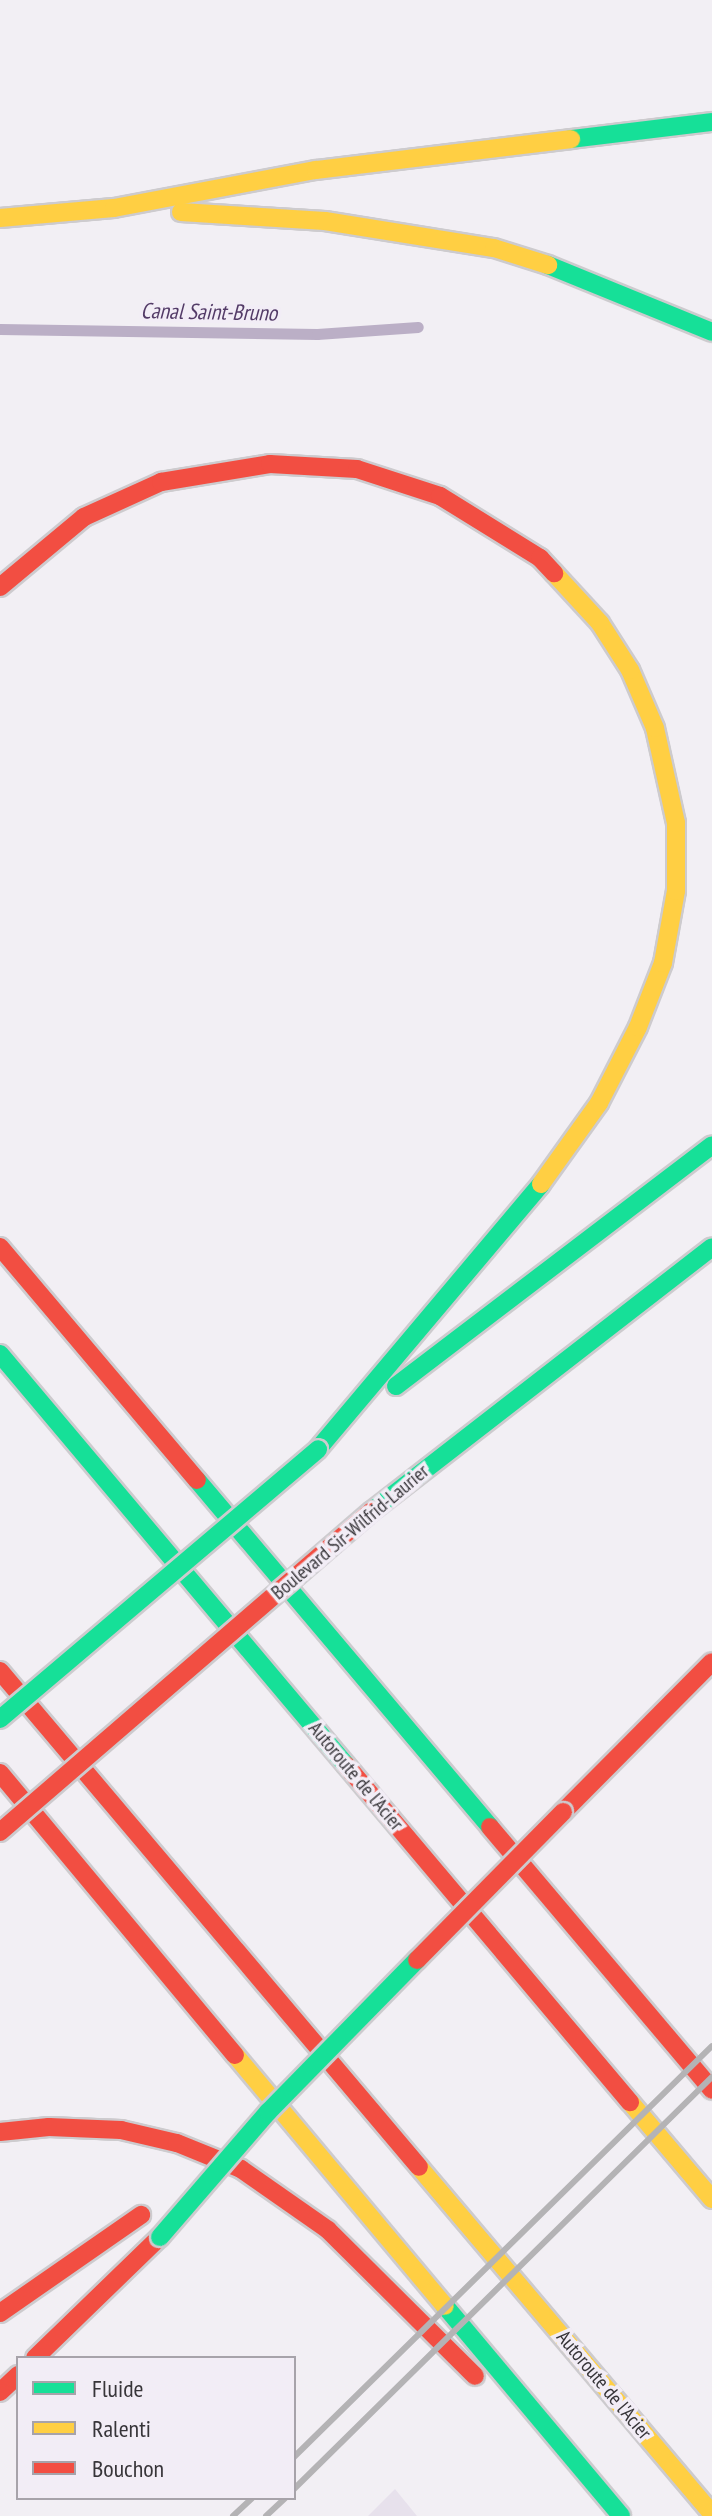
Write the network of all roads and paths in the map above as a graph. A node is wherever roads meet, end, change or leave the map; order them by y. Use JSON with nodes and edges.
{"nodes":[{"id":1,"x":712,"y":122,"type":"edge"},
{"id":2,"x":114,"y":208,"type":"junction"},
{"id":3,"x":0,"y":218,"type":"edge"},
{"id":4,"x":712,"y":332,"type":"edge"},
{"id":5,"x":0,"y":587,"type":"edge"},
{"id":6,"x":712,"y":1145,"type":"edge"},
{"id":7,"x":0,"y":1223,"type":"edge"},
{"id":8,"x":0,"y":1247,"type":"edge"},
{"id":9,"x":712,"y":1247,"type":"edge"},
{"id":10,"x":18,"y":1268,"type":"junction"},
{"id":11,"x":0,"y":1354,"type":"edge"},
{"id":12,"x":318,"y":1449,"type":"junction"},
{"id":13,"x":712,"y":1662,"type":"edge"},
{"id":14,"x":0,"y":1671,"type":"edge"},
{"id":15,"x":0,"y":1719,"type":"edge"},
{"id":16,"x":0,"y":1773,"type":"edge"},
{"id":17,"x":0,"y":1832,"type":"edge"},
{"id":18,"x":712,"y":2090,"type":"edge"},
{"id":19,"x":268,"y":2112,"type":"junction"},
{"id":20,"x":0,"y":2132,"type":"edge"},
{"id":21,"x":183,"y":2181,"type":"dead end"},
{"id":22,"x":162,"y":2198,"type":"dead end"},
{"id":23,"x":712,"y":2199,"type":"edge"},
{"id":24,"x":0,"y":2313,"type":"edge"},
{"id":25,"x":37,"y":2356,"type":"edge"},
{"id":26,"x":16,"y":2377,"type":"edge"},
{"id":27,"x":0,"y":2392,"type":"edge"},
{"id":28,"x":712,"y":2514,"type":"edge"},
{"id":29,"x":619,"y":2516,"type":"edge"}],
"edges":[{"from":1,"to":2,"type":"highway"},
{"from":2,"to":3,"type":"highway"},
{"from":2,"to":4,"type":"highway"},
{"from":5,"to":12,"type":"highway"},
{"from":6,"to":12,"type":"highway"},
{"from":7,"to":10,"type":"highway"},
{"from":8,"to":10,"type":"highway"},
{"from":9,"to":17,"type":"highway","name":"Boulevard Sir-Wilfrid-Laurier","bridge":true},
{"from":10,"to":18,"type":"highway"},
{"from":11,"to":23,"type":"highway","name":"Autoroute de l'Acier"},
{"from":12,"to":15,"type":"highway","bridge":true},
{"from":13,"to":19,"type":"highway","bridge":true},
{"from":14,"to":28,"type":"highway","name":"Autoroute de l'Acier"},
{"from":16,"to":29,"type":"highway"},
{"from":19,"to":21,"type":"highway","bridge":true},
{"from":19,"to":25,"type":"highway","bridge":true},
{"from":20,"to":29,"type":"highway"},
{"from":22,"to":24,"type":"highway"},
{"from":26,"to":27,"type":"highway"}]}
